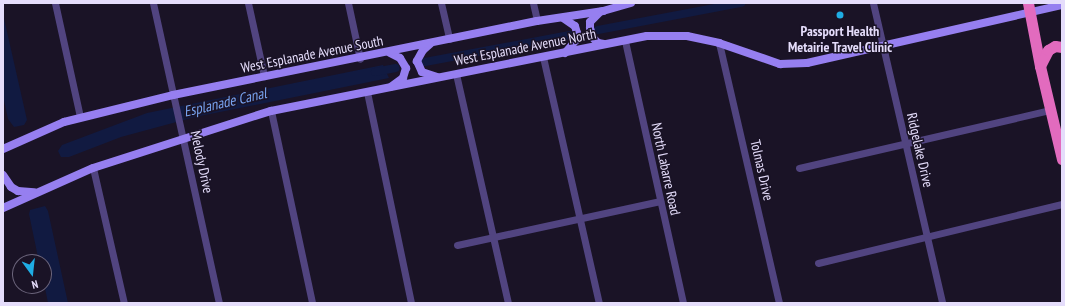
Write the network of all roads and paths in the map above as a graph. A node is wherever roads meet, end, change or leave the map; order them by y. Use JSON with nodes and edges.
{"nodes":[{"id":1,"x":55,"y":3,"type":"edge"},
{"id":2,"x":153,"y":3,"type":"edge"},
{"id":3,"x":248,"y":3,"type":"edge"},
{"id":4,"x":348,"y":3,"type":"edge"},
{"id":5,"x":441,"y":3,"type":"edge"},
{"id":6,"x":533,"y":3,"type":"edge"},
{"id":7,"x":631,"y":3,"type":"edge"},
{"id":8,"x":873,"y":3,"type":"edge"},
{"id":9,"x":621,"y":4,"type":"edge"},
{"id":10,"x":1062,"y":5,"type":"edge"},
{"id":11,"x":1029,"y":8,"type":"edge"},
{"id":12,"x":603,"y":11,"type":"junction"},
{"id":13,"x":562,"y":18,"type":"junction"},
{"id":14,"x":537,"y":21,"type":"junction"},
{"id":15,"x":450,"y":39,"type":"junction"},
{"id":16,"x":625,"y":41,"type":"junction"},
{"id":17,"x":719,"y":43,"type":"junction"},
{"id":18,"x":431,"y":44,"type":"junction"},
{"id":19,"x":608,"y":44,"type":"junction"},
{"id":20,"x":1062,"y":47,"type":"edge"},
{"id":21,"x":883,"y":48,"type":"junction"},
{"id":22,"x":390,"y":53,"type":"junction"},
{"id":23,"x":564,"y":53,"type":"junction"},
{"id":24,"x":543,"y":57,"type":"junction"},
{"id":25,"x":360,"y":59,"type":"junction"},
{"id":26,"x":1040,"y":66,"type":"junction"},
{"id":27,"x":456,"y":74,"type":"junction"},
{"id":28,"x":264,"y":76,"type":"junction"},
{"id":29,"x":439,"y":78,"type":"junction"},
{"id":30,"x":390,"y":87,"type":"junction"},
{"id":31,"x":367,"y":92,"type":"junction"},
{"id":32,"x":174,"y":98,"type":"junction"},
{"id":33,"x":1050,"y":110,"type":"junction"},
{"id":34,"x":271,"y":111,"type":"junction"},
{"id":35,"x":80,"y":117,"type":"junction"},
{"id":36,"x":183,"y":138,"type":"junction"},
{"id":37,"x":905,"y":143,"type":"junction"},
{"id":38,"x":6,"y":147,"type":"edge"},
{"id":39,"x":3,"y":155,"type":"edge"},
{"id":40,"x":1062,"y":158,"type":"edge"},
{"id":41,"x":93,"y":168,"type":"junction"},
{"id":42,"x":799,"y":168,"type":"dead end"},
{"id":43,"x":3,"y":175,"type":"edge"},
{"id":44,"x":38,"y":192,"type":"junction"},
{"id":45,"x":660,"y":201,"type":"junction"},
{"id":46,"x":1062,"y":204,"type":"edge"},
{"id":47,"x":3,"y":208,"type":"edge"},
{"id":48,"x":580,"y":218,"type":"junction"},
{"id":49,"x":493,"y":237,"type":"junction"},
{"id":50,"x":927,"y":237,"type":"junction"},
{"id":51,"x":457,"y":246,"type":"dead end"},
{"id":52,"x":818,"y":263,"type":"dead end"},
{"id":53,"x":124,"y":303,"type":"edge"},
{"id":54,"x":220,"y":303,"type":"edge"},
{"id":55,"x":312,"y":303,"type":"edge"},
{"id":56,"x":411,"y":303,"type":"edge"},
{"id":57,"x":508,"y":303,"type":"edge"},
{"id":58,"x":599,"y":303,"type":"edge"},
{"id":59,"x":683,"y":303,"type":"edge"},
{"id":60,"x":779,"y":303,"type":"edge"},
{"id":61,"x":942,"y":303,"type":"edge"}],
"edges":[{"from":1,"to":35,"type":"street"},
{"from":2,"to":32,"type":"street","name":"Melody Drive"},
{"from":3,"to":28,"type":"street"},
{"from":4,"to":25,"type":"street"},
{"from":5,"to":15,"type":"street"},
{"from":6,"to":14,"type":"street"},
{"from":7,"to":9,"type":"main road","name":"West Esplanade Avenue South"},
{"from":8,"to":21,"type":"street","name":"Ridgelake Drive"},
{"from":9,"to":12,"type":"main road","name":"West Esplanade Avenue South"},
{"from":10,"to":11,"type":"main road","name":"West Esplanade Avenue North"},
{"from":11,"to":21,"type":"main road","name":"West Esplanade Avenue North"},
{"from":11,"to":26,"type":"highway"},
{"from":12,"to":13,"type":"main road","name":"West Esplanade Avenue South"},
{"from":12,"to":19,"type":"main road"},
{"from":13,"to":14,"type":"main road","name":"West Esplanade Avenue South"},
{"from":13,"to":23,"type":"main road"},
{"from":14,"to":15,"type":"main road","name":"West Esplanade Avenue South"},
{"from":15,"to":18,"type":"main road","name":"West Esplanade Avenue South"},
{"from":16,"to":17,"type":"main road","name":"West Esplanade Avenue North"},
{"from":16,"to":19,"type":"main road","name":"West Esplanade Avenue North"},
{"from":16,"to":45,"type":"street","name":"North Labarre Road"},
{"from":17,"to":21,"type":"main road","name":"West Esplanade Avenue North"},
{"from":17,"to":60,"type":"street","name":"Tolmas Drive"},
{"from":18,"to":22,"type":"main road","name":"West Esplanade Avenue South"},
{"from":18,"to":29,"type":"main road"},
{"from":19,"to":23,"type":"main road","name":"West Esplanade Avenue North"},
{"from":20,"to":26,"type":"highway"},
{"from":21,"to":37,"type":"street","name":"Ridgelake Drive"},
{"from":22,"to":25,"type":"main road","name":"West Esplanade Avenue South"},
{"from":22,"to":30,"type":"main road"},
{"from":23,"to":24,"type":"main road","name":"West Esplanade Avenue North"},
{"from":24,"to":27,"type":"main road","name":"West Esplanade Avenue North"},
{"from":24,"to":48,"type":"street"},
{"from":25,"to":28,"type":"main road","name":"West Esplanade Avenue South"},
{"from":26,"to":33,"type":"highway"},
{"from":27,"to":29,"type":"main road","name":"West Esplanade Avenue North"},
{"from":27,"to":49,"type":"street"},
{"from":28,"to":32,"type":"main road","name":"West Esplanade Avenue South"},
{"from":29,"to":30,"type":"main road","name":"West Esplanade Avenue North"},
{"from":30,"to":31,"type":"main road","name":"West Esplanade Avenue North"},
{"from":31,"to":34,"type":"main road","name":"West Esplanade Avenue North"},
{"from":31,"to":56,"type":"street"},
{"from":32,"to":35,"type":"main road","name":"West Esplanade Avenue South"},
{"from":32,"to":36,"type":"street","name":"Melody Drive"},
{"from":33,"to":37,"type":"street"},
{"from":33,"to":40,"type":"highway"},
{"from":34,"to":36,"type":"main road","name":"West Esplanade Avenue North"},
{"from":34,"to":55,"type":"street"},
{"from":35,"to":38,"type":"main road","name":"West Esplanade Avenue South"},
{"from":36,"to":41,"type":"main road","name":"West Esplanade Avenue North"},
{"from":36,"to":54,"type":"street","name":"Melody Drive"},
{"from":37,"to":42,"type":"street"},
{"from":37,"to":50,"type":"street","name":"Ridgelake Drive"},
{"from":38,"to":39,"type":"main road"},
{"from":41,"to":44,"type":"main road","name":"West Esplanade Avenue North"},
{"from":41,"to":53,"type":"street"},
{"from":43,"to":44,"type":"main road"},
{"from":44,"to":47,"type":"main road","name":"West Esplanade Avenue North"},
{"from":45,"to":48,"type":"street"},
{"from":45,"to":59,"type":"street","name":"North Labarre Road"},
{"from":46,"to":50,"type":"street"},
{"from":48,"to":49,"type":"street"},
{"from":48,"to":58,"type":"street"},
{"from":49,"to":51,"type":"street"},
{"from":49,"to":57,"type":"street"},
{"from":50,"to":52,"type":"street"},
{"from":50,"to":61,"type":"street","name":"Ridgelake Drive"}]}
